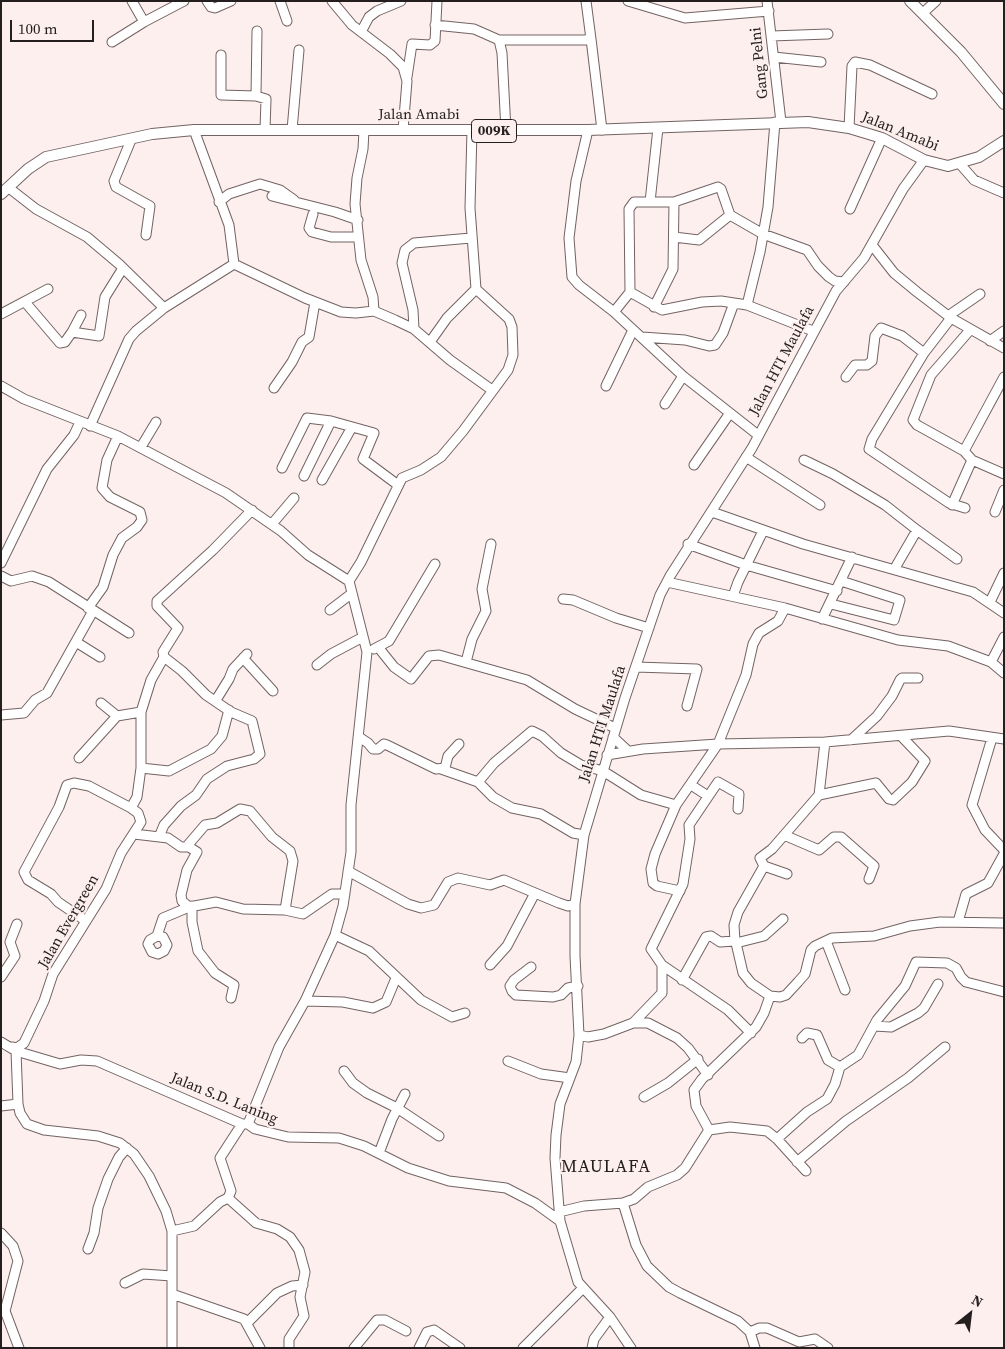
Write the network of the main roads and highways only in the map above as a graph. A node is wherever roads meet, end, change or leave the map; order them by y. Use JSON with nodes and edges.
{"nodes":[{"id":1,"x":912,"y":1,"type":"edge"},
{"id":2,"x":1003,"y":97,"type":"edge"},
{"id":3,"x":1004,"y":141,"type":"edge"},
{"id":4,"x":1004,"y":146,"type":"edge"},
{"id":5,"x":992,"y":150,"type":"junction"},
{"id":6,"x":5,"y":191,"type":"edge"}],
"edges":[{"from":1,"to":2,"type":"main road"},
{"from":1,"to":2,"type":"main road"},
{"from":3,"to":5,"type":"main road","name":"Jalan Amabi","number":"009K"},
{"from":4,"to":5,"type":"main road","name":"Jalan Amabi","number":"009K"},
{"from":5,"to":6,"type":"main road","name":"Jalan Amabi","number":"009K"}]}
